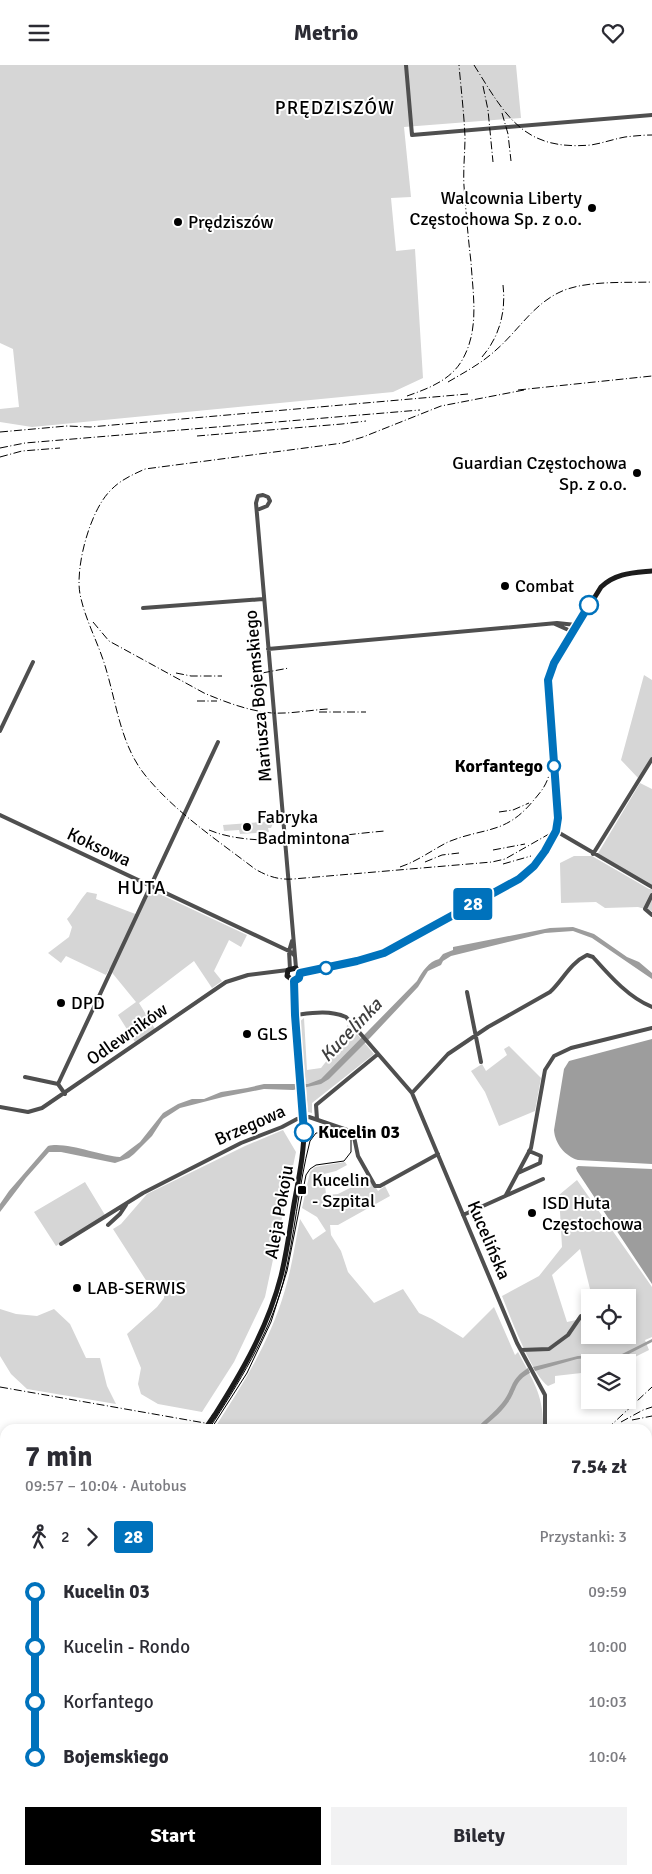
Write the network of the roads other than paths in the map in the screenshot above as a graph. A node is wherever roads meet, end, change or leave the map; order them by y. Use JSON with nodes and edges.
{"nodes":[{"id":1,"x":406,"y":65,"type":"edge"},
{"id":2,"x":652,"y":115,"type":"edge"},
{"id":3,"x":257,"y":511,"type":"dead end"},
{"id":4,"x":652,"y":571,"type":"edge"},
{"id":5,"x":263,"y":599,"type":"junction"},
{"id":6,"x":143,"y":608,"type":"dead end"},
{"id":7,"x":550,"y":623,"type":"junction"},
{"id":8,"x":576,"y":625,"type":"junction"},
{"id":9,"x":572,"y":632,"type":"junction"},
{"id":10,"x":268,"y":649,"type":"junction"},
{"id":11,"x":33,"y":662,"type":"dead end"},
{"id":12,"x":0,"y":731,"type":"edge"},
{"id":13,"x":218,"y":742,"type":"dead end"},
{"id":14,"x":652,"y":759,"type":"edge"},
{"id":15,"x":0,"y":815,"type":"edge"},
{"id":16,"x":556,"y":831,"type":"junction"},
{"id":17,"x":593,"y":853,"type":"junction"},
{"id":18,"x":150,"y":886,"type":"junction"},
{"id":19,"x":652,"y":887,"type":"edge"},
{"id":20,"x":652,"y":895,"type":"edge"},
{"id":21,"x":652,"y":915,"type":"edge"},
{"id":22,"x":292,"y":939,"type":"junction"},
{"id":23,"x":289,"y":951,"type":"junction"},
{"id":24,"x":294,"y":957,"type":"junction"},
{"id":25,"x":290,"y":971,"type":"junction"},
{"id":26,"x":300,"y":973,"type":"junction"},
{"id":27,"x":294,"y":981,"type":"junction"},
{"id":28,"x":467,"y":992,"type":"dead end"},
{"id":29,"x":652,"y":1007,"type":"edge"},
{"id":30,"x":295,"y":1015,"type":"junction"},
{"id":31,"x":652,"y":1027,"type":"edge"},
{"id":32,"x":475,"y":1035,"type":"junction"},
{"id":33,"x":378,"y":1054,"type":"junction"},
{"id":34,"x":481,"y":1062,"type":"dead end"},
{"id":35,"x":25,"y":1077,"type":"dead end"},
{"id":36,"x":58,"y":1084,"type":"junction"},
{"id":37,"x":412,"y":1093,"type":"junction"},
{"id":38,"x":65,"y":1094,"type":"junction"},
{"id":39,"x":0,"y":1107,"type":"edge"},
{"id":40,"x":304,"y":1118,"type":"junction"},
{"id":41,"x":317,"y":1119,"type":"junction"},
{"id":42,"x":529,"y":1151,"type":"junction"},
{"id":43,"x":438,"y":1154,"type":"junction"},
{"id":44,"x":518,"y":1173,"type":"junction"},
{"id":45,"x":543,"y":1179,"type":"dead end"},
{"id":46,"x":506,"y":1195,"type":"junction"},
{"id":47,"x":127,"y":1203,"type":"junction"},
{"id":48,"x":464,"y":1215,"type":"junction"},
{"id":49,"x":108,"y":1225,"type":"dead end"},
{"id":50,"x":62,"y":1244,"type":"dead end"},
{"id":51,"x":581,"y":1318,"type":"edge"},
{"id":52,"x":521,"y":1350,"type":"junction"},
{"id":53,"x":208,"y":1424,"type":"edge"},
{"id":54,"x":545,"y":1424,"type":"edge"}],
"edges":[{"from":1,"to":2,"type":"street"},
{"from":3,"to":5,"type":"street","name":"Mariusza Bojemskiego"},
{"from":4,"to":8,"type":"street"},
{"from":5,"to":6,"type":"street"},
{"from":5,"to":10,"type":"street","name":"Mariusza Bojemskiego"},
{"from":7,"to":8,"type":"street"},
{"from":7,"to":9,"type":"street"},
{"from":7,"to":10,"type":"street"},
{"from":8,"to":9,"type":"street"},
{"from":9,"to":16,"type":"street"},
{"from":10,"to":22,"type":"street","name":"Mariusza Bojemskiego"},
{"from":11,"to":12,"type":"street"},
{"from":13,"to":18,"type":"street"},
{"from":14,"to":17,"type":"street"},
{"from":15,"to":18,"type":"street","name":"Koksowa"},
{"from":16,"to":17,"type":"street"},
{"from":16,"to":26,"type":"street"},
{"from":17,"to":19,"type":"street"},
{"from":18,"to":23,"type":"street","name":"Koksowa"},
{"from":18,"to":36,"type":"street"},
{"from":20,"to":21,"type":"street"},
{"from":22,"to":23,"type":"street","name":"Mariusza Bojemskiego"},
{"from":22,"to":24,"type":"street","name":"Mariusza Bojemskiego"},
{"from":23,"to":24,"type":"street","name":"Koksowa"},
{"from":23,"to":25,"type":"street","name":"Mariusza Bojemskiego"},
{"from":24,"to":25,"type":"street","name":"Mariusza Bojemskiego"},
{"from":25,"to":26,"type":"street"},
{"from":25,"to":27,"type":"street"},
{"from":25,"to":38,"type":"street","name":"Odlewników"},
{"from":26,"to":27,"type":"street"},
{"from":27,"to":30,"type":"street","name":"Aleja Pokoju"},
{"from":28,"to":32,"type":"street"},
{"from":29,"to":32,"type":"street"},
{"from":30,"to":33,"type":"street","name":"Kucelińska"},
{"from":30,"to":40,"type":"street","name":"Aleja Pokoju"},
{"from":31,"to":42,"type":"street"},
{"from":32,"to":34,"type":"street"},
{"from":32,"to":37,"type":"street"},
{"from":33,"to":37,"type":"street","name":"Kucelińska"},
{"from":33,"to":41,"type":"street"},
{"from":35,"to":36,"type":"street"},
{"from":36,"to":38,"type":"street"},
{"from":37,"to":43,"type":"street","name":"Kucelińska"},
{"from":38,"to":39,"type":"street","name":"Odlewników"},
{"from":40,"to":41,"type":"street","name":"Brzegowa"},
{"from":40,"to":47,"type":"street","name":"Brzegowa"},
{"from":40,"to":53,"type":"street","name":"Aleja Pokoju","bridge":true},
{"from":41,"to":43,"type":"street","name":"Brzegowa"},
{"from":42,"to":44,"type":"street"},
{"from":42,"to":44,"type":"street"},
{"from":43,"to":48,"type":"street","name":"Kucelińska"},
{"from":44,"to":46,"type":"street"},
{"from":45,"to":46,"type":"street"},
{"from":46,"to":48,"type":"street"},
{"from":47,"to":49,"type":"street","name":"Brzegowa"},
{"from":47,"to":50,"type":"street","name":"Brzegowa"},
{"from":48,"to":52,"type":"street","name":"Kucelińska"},
{"from":51,"to":52,"type":"street"},
{"from":52,"to":54,"type":"street","name":"Kucelińska"}]}
